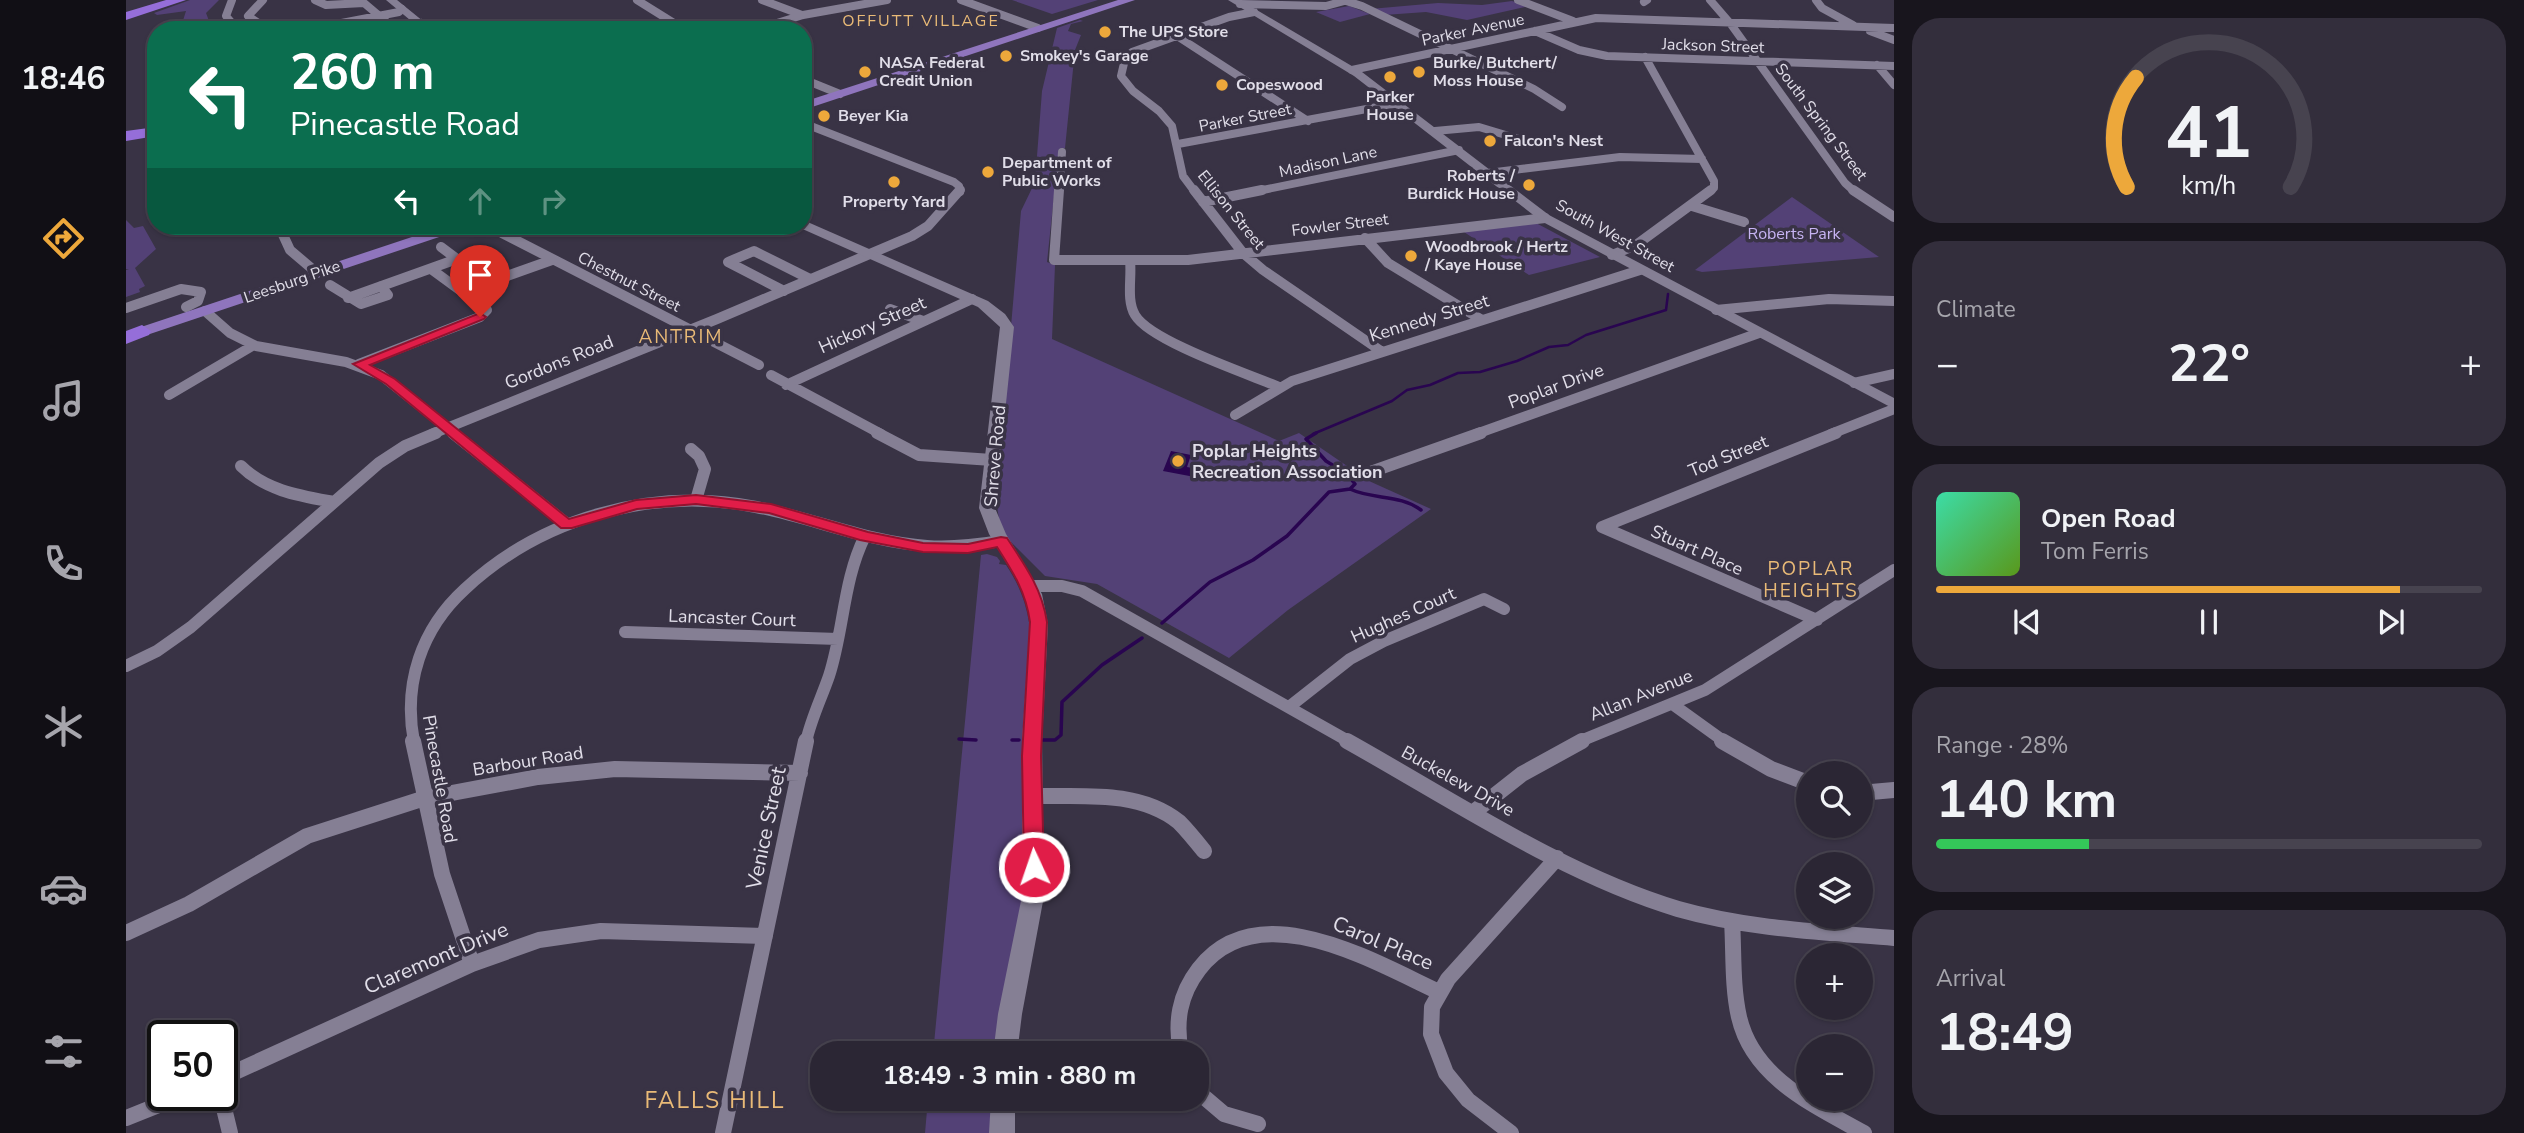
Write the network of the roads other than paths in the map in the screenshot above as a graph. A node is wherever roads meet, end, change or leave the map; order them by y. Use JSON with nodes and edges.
{"nodes":[{"id":1,"x":143,"y":0,"type":"edge"},
{"id":2,"x":180,"y":0,"type":"edge"},
{"id":3,"x":232,"y":0,"type":"edge"},
{"id":4,"x":263,"y":0,"type":"edge"},
{"id":5,"x":315,"y":0,"type":"edge"},
{"id":6,"x":391,"y":0,"type":"edge"},
{"id":7,"x":637,"y":0,"type":"edge"},
{"id":8,"x":782,"y":0,"type":"edge"},
{"id":9,"x":887,"y":0,"type":"edge"},
{"id":10,"x":961,"y":0,"type":"edge"},
{"id":11,"x":1113,"y":0,"type":"edge"},
{"id":12,"x":1130,"y":0,"type":"edge"},
{"id":13,"x":1518,"y":0,"type":"edge"},
{"id":14,"x":1710,"y":0,"type":"edge"},
{"id":15,"x":1816,"y":0,"type":"edge"},
{"id":16,"x":764,"y":1,"type":"edge"},
{"id":17,"x":1347,"y":1,"type":"edge"},
{"id":18,"x":1236,"y":2,"type":"edge"},
{"id":19,"x":126,"y":9,"type":"edge"},
{"id":20,"x":402,"y":9,"type":"junction"},
{"id":21,"x":1254,"y":12,"type":"junction"},
{"id":22,"x":378,"y":14,"type":"junction"},
{"id":23,"x":803,"y":15,"type":"junction"},
{"id":24,"x":1076,"y":15,"type":"junction"},
{"id":25,"x":126,"y":16,"type":"edge"},
{"id":26,"x":227,"y":21,"type":"edge"},
{"id":27,"x":256,"y":21,"type":"edge"},
{"id":28,"x":346,"y":21,"type":"edge"},
{"id":29,"x":386,"y":21,"type":"edge"},
{"id":30,"x":417,"y":21,"type":"edge"},
{"id":31,"x":671,"y":21,"type":"edge"},
{"id":32,"x":784,"y":21,"type":"edge"},
{"id":33,"x":1574,"y":22,"type":"junction"},
{"id":34,"x":1730,"y":23,"type":"junction"},
{"id":35,"x":1858,"y":27,"type":"junction"},
{"id":36,"x":1038,"y":28,"type":"junction"},
{"id":37,"x":1894,"y":28,"type":"edge"},
{"id":38,"x":1535,"y":31,"type":"junction"},
{"id":39,"x":1177,"y":36,"type":"junction"},
{"id":40,"x":1894,"y":40,"type":"edge"},
{"id":41,"x":1451,"y":49,"type":"junction"},
{"id":42,"x":1645,"y":57,"type":"junction"},
{"id":43,"x":1759,"y":61,"type":"junction"},
{"id":44,"x":1877,"y":65,"type":"junction"},
{"id":45,"x":1894,"y":66,"type":"edge"},
{"id":46,"x":1352,"y":70,"type":"junction"},
{"id":47,"x":812,"y":83,"type":"edge"},
{"id":48,"x":1894,"y":85,"type":"edge"},
{"id":49,"x":840,"y":94,"type":"junction"},
{"id":50,"x":812,"y":103,"type":"edge"},
{"id":51,"x":1399,"y":103,"type":"junction"},
{"id":52,"x":1562,"y":107,"type":"dead end"},
{"id":53,"x":1308,"y":121,"type":"junction"},
{"id":54,"x":812,"y":127,"type":"edge"},
{"id":55,"x":147,"y":131,"type":"edge"},
{"id":56,"x":1436,"y":131,"type":"junction"},
{"id":57,"x":126,"y":134,"type":"edge"},
{"id":58,"x":1519,"y":139,"type":"dead end"},
{"id":59,"x":1178,"y":144,"type":"junction"},
{"id":60,"x":1459,"y":150,"type":"junction"},
{"id":61,"x":1062,"y":152,"type":"dead end"},
{"id":62,"x":1702,"y":159,"type":"junction"},
{"id":63,"x":1488,"y":173,"type":"junction"},
{"id":64,"x":1203,"y":202,"type":"junction"},
{"id":65,"x":1692,"y":206,"type":"junction"},
{"id":66,"x":1894,"y":217,"type":"edge"},
{"id":67,"x":1545,"y":218,"type":"junction"},
{"id":68,"x":1744,"y":222,"type":"dead end"},
{"id":69,"x":812,"y":228,"type":"edge"},
{"id":70,"x":283,"y":235,"type":"edge"},
{"id":71,"x":408,"y":235,"type":"edge"},
{"id":72,"x":428,"y":235,"type":"edge"},
{"id":73,"x":506,"y":235,"type":"edge"},
{"id":74,"x":1365,"y":238,"type":"junction"},
{"id":75,"x":441,"y":247,"type":"dead end"},
{"id":76,"x":1243,"y":253,"type":"junction"},
{"id":77,"x":870,"y":254,"type":"junction"},
{"id":78,"x":1612,"y":255,"type":"junction"},
{"id":79,"x":552,"y":260,"type":"junction"},
{"id":80,"x":1130,"y":261,"type":"junction"},
{"id":81,"x":431,"y":269,"type":"junction"},
{"id":82,"x":313,"y":270,"type":"junction"},
{"id":83,"x":1640,"y":270,"type":"junction"},
{"id":84,"x":810,"y":279,"type":"junction"},
{"id":85,"x":330,"y":285,"type":"dead end"},
{"id":86,"x":381,"y":286,"type":"joint"},
{"id":87,"x":783,"y":291,"type":"junction"},
{"id":88,"x":465,"y":292,"type":"junction"},
{"id":89,"x":972,"y":299,"type":"junction"},
{"id":90,"x":1894,"y":301,"type":"edge"},
{"id":91,"x":186,"y":307,"type":"junction"},
{"id":92,"x":126,"y":308,"type":"edge"},
{"id":93,"x":890,"y":309,"type":"dead end"},
{"id":94,"x":1716,"y":310,"type":"junction"},
{"id":95,"x":205,"y":311,"type":"junction"},
{"id":96,"x":1482,"y":320,"type":"junction"},
{"id":97,"x":923,"y":321,"type":"junction"},
{"id":98,"x":688,"y":329,"type":"junction"},
{"id":99,"x":130,"y":333,"type":"edge"},
{"id":100,"x":1759,"y":333,"type":"junction"},
{"id":101,"x":254,"y":345,"type":"junction"},
{"id":102,"x":1381,"y":351,"type":"junction"},
{"id":103,"x":359,"y":364,"type":"junction"},
{"id":104,"x":759,"y":365,"type":"dead end"},
{"id":105,"x":1894,"y":374,"type":"edge"},
{"id":106,"x":771,"y":375,"type":"dead end"},
{"id":107,"x":1854,"y":383,"type":"junction"},
{"id":108,"x":786,"y":385,"type":"junction"},
{"id":109,"x":1279,"y":387,"type":"junction"},
{"id":110,"x":169,"y":395,"type":"dead end"},
{"id":111,"x":1894,"y":406,"type":"edge"},
{"id":112,"x":1235,"y":415,"type":"dead end"},
{"id":113,"x":448,"y":427,"type":"junction"},
{"id":114,"x":691,"y":449,"type":"dead end"},
{"id":115,"x":992,"y":460,"type":"junction"},
{"id":116,"x":241,"y":466,"type":"dead end"},
{"id":117,"x":1365,"y":474,"type":"dead end"},
{"id":118,"x":696,"y":500,"type":"junction"},
{"id":119,"x":334,"y":502,"type":"junction"},
{"id":120,"x":566,"y":524,"type":"junction"},
{"id":121,"x":1602,"y":527,"type":"joint"},
{"id":122,"x":865,"y":536,"type":"junction"},
{"id":123,"x":1001,"y":541,"type":"junction"},
{"id":124,"x":1894,"y":570,"type":"edge"},
{"id":125,"x":1030,"y":586,"type":"junction"},
{"id":126,"x":1504,"y":609,"type":"dead end"},
{"id":127,"x":1817,"y":620,"type":"junction"},
{"id":128,"x":625,"y":632,"type":"dead end"},
{"id":129,"x":838,"y":639,"type":"junction"},
{"id":130,"x":126,"y":666,"type":"edge"},
{"id":131,"x":1675,"y":706,"type":"junction"},
{"id":132,"x":1289,"y":707,"type":"junction"},
{"id":133,"x":800,"y":773,"type":"junction"},
{"id":134,"x":1796,"y":779,"type":"edge"},
{"id":135,"x":1894,"y":790,"type":"edge"},
{"id":136,"x":1873,"y":792,"type":"edge"},
{"id":137,"x":1031,"y":796,"type":"junction"},
{"id":138,"x":425,"y":798,"type":"junction"},
{"id":139,"x":1475,"y":811,"type":"junction"},
{"id":140,"x":1204,"y":851,"type":"dead end"},
{"id":141,"x":1557,"y":858,"type":"junction"},
{"id":142,"x":1731,"y":921,"type":"junction"},
{"id":143,"x":126,"y":933,"type":"edge"},
{"id":144,"x":765,"y":936,"type":"junction"},
{"id":145,"x":1894,"y":938,"type":"edge"},
{"id":146,"x":472,"y":964,"type":"junction"},
{"id":147,"x":1439,"y":992,"type":"junction"},
{"id":148,"x":1007,"y":1041,"type":"edge"},
{"id":149,"x":1179,"y":1041,"type":"edge"},
{"id":150,"x":238,"y":1071,"type":"edge"},
{"id":151,"x":1209,"y":1102,"type":"edge"},
{"id":152,"x":147,"y":1110,"type":"edge"},
{"id":153,"x":225,"y":1111,"type":"edge"},
{"id":154,"x":1003,"y":1111,"type":"edge"},
{"id":155,"x":126,"y":1118,"type":"edge"},
{"id":156,"x":1258,"y":1124,"type":"dead end"},
{"id":157,"x":230,"y":1133,"type":"edge"},
{"id":158,"x":723,"y":1133,"type":"edge"},
{"id":159,"x":1002,"y":1133,"type":"edge"},
{"id":160,"x":1511,"y":1133,"type":"edge"},
{"id":161,"x":1864,"y":1133,"type":"edge"}],
"edges":[{"from":1,"to":19,"type":"highway"},
{"from":2,"to":25,"type":"highway"},
{"from":3,"to":26,"type":"street"},
{"from":4,"to":27,"type":"street"},
{"from":5,"to":22,"type":"street"},
{"from":6,"to":20,"type":"main road"},
{"from":7,"to":31,"type":"street"},
{"from":8,"to":16,"type":"street"},
{"from":9,"to":23,"type":"street"},
{"from":10,"to":36,"type":"street"},
{"from":11,"to":24,"type":"main road"},
{"from":12,"to":24,"type":"main road"},
{"from":13,"to":33,"type":"street"},
{"from":14,"to":34,"type":"street","name":"South Spring Street"},
{"from":15,"to":35,"type":"street"},
{"from":16,"to":23,"type":"street"},
{"from":17,"to":18,"type":"street"},
{"from":17,"to":41,"type":"street"},
{"from":18,"to":21,"type":"main road","name":"South West Street"},
{"from":20,"to":22,"type":"street"},
{"from":20,"to":30,"type":"main road"},
{"from":21,"to":39,"type":"street","name":"Ellison Street"},
{"from":21,"to":46,"type":"main road","name":"South West Street"},
{"from":22,"to":28,"type":"street"},
{"from":22,"to":29,"type":"street"},
{"from":23,"to":32,"type":"street"},
{"from":24,"to":36,"type":"main road"},
{"from":33,"to":34,"type":"street","name":"Parker Avenue"},
{"from":33,"to":38,"type":"street","name":"Parker Avenue"},
{"from":34,"to":35,"type":"street","name":"Parker Avenue"},
{"from":34,"to":43,"type":"street","name":"South Spring Street"},
{"from":35,"to":37,"type":"street","name":"Parker Avenue"},
{"from":35,"to":40,"type":"street"},
{"from":36,"to":49,"type":"main road"},
{"from":38,"to":41,"type":"street","name":"Parker Avenue"},
{"from":38,"to":42,"type":"street","name":"Jackson Street"},
{"from":39,"to":53,"type":"street"},
{"from":39,"to":59,"type":"street","name":"Ellison Street"},
{"from":41,"to":46,"type":"street","name":"Parker Avenue"},
{"from":41,"to":52,"type":"street"},
{"from":42,"to":43,"type":"street","name":"Jackson Street"},
{"from":42,"to":62,"type":"street"},
{"from":43,"to":44,"type":"street","name":"Jackson Street"},
{"from":43,"to":66,"type":"street","name":"South Spring Street"},
{"from":44,"to":45,"type":"street","name":"Jackson Street"},
{"from":44,"to":48,"type":"street"},
{"from":46,"to":51,"type":"main road","name":"South West Street"},
{"from":47,"to":49,"type":"street"},
{"from":49,"to":50,"type":"main road"},
{"from":51,"to":53,"type":"street","name":"Parker Street"},
{"from":51,"to":56,"type":"main road","name":"South West Street"},
{"from":53,"to":59,"type":"street","name":"Parker Street"},
{"from":54,"to":77,"type":"street","name":"Gordons Road"},
{"from":55,"to":57,"type":"highway"},
{"from":56,"to":58,"type":"street"},
{"from":56,"to":60,"type":"main road","name":"South West Street"},
{"from":59,"to":64,"type":"street","name":"Ellison Street"},
{"from":60,"to":63,"type":"main road","name":"South West Street"},
{"from":60,"to":64,"type":"street","name":"Madison Lane"},
{"from":61,"to":80,"type":"street","name":"Fowler Street"},
{"from":62,"to":63,"type":"street"},
{"from":62,"to":65,"type":"street"},
{"from":63,"to":67,"type":"main road","name":"South West Street"},
{"from":64,"to":76,"type":"street","name":"Ellison Street"},
{"from":65,"to":68,"type":"street"},
{"from":65,"to":78,"type":"street"},
{"from":67,"to":74,"type":"street","name":"Fowler Street"},
{"from":67,"to":78,"type":"main road","name":"South West Street"},
{"from":69,"to":77,"type":"main road","name":"Shreve Road"},
{"from":70,"to":82,"type":"street"},
{"from":71,"to":82,"type":"main road","name":"Leesburg Pike"},
{"from":72,"to":82,"type":"main road","name":"Leesburg Pike"},
{"from":73,"to":79,"type":"street","name":"Chestnut Street"},
{"from":74,"to":76,"type":"street","name":"Fowler Street"},
{"from":74,"to":96,"type":"street"},
{"from":75,"to":81,"type":"street"},
{"from":76,"to":80,"type":"street","name":"Fowler Street"},
{"from":76,"to":102,"type":"street","name":"Ellison Street"},
{"from":77,"to":84,"type":"street","name":"Gordons Road"},
{"from":77,"to":89,"type":"main road","name":"Shreve Road"},
{"from":78,"to":83,"type":"main road","name":"South West Street"},
{"from":79,"to":88,"type":"street"},
{"from":79,"to":98,"type":"street","name":"Chestnut Street"},
{"from":80,"to":109,"type":"street"},
{"from":81,"to":86,"type":"street"},
{"from":81,"to":88,"type":"street"},
{"from":82,"to":91,"type":"main road","name":"Leesburg Pike"},
{"from":82,"to":95,"type":"main road","name":"Leesburg Pike"},
{"from":83,"to":94,"type":"main road","name":"South West Street"},
{"from":83,"to":96,"type":"street","name":"Kennedy Street"},
{"from":84,"to":87,"type":"street","name":"Gordons Road"},
{"from":84,"to":87,"type":"street"},
{"from":85,"to":86,"type":"street"},
{"from":87,"to":98,"type":"street","name":"Gordons Road"},
{"from":88,"to":103,"type":"street"},
{"from":89,"to":97,"type":"street","name":"Hickory Street"},
{"from":89,"to":115,"type":"main road","name":"Shreve Road"},
{"from":90,"to":94,"type":"street"},
{"from":91,"to":92,"type":"street"},
{"from":91,"to":99,"type":"main road","name":"Leesburg Pike"},
{"from":93,"to":97,"type":"street"},
{"from":94,"to":100,"type":"main road","name":"South West Street"},
{"from":95,"to":99,"type":"main road","name":"Leesburg Pike"},
{"from":95,"to":101,"type":"street"},
{"from":96,"to":102,"type":"street","name":"Kennedy Street"},
{"from":97,"to":108,"type":"street","name":"Hickory Street"},
{"from":98,"to":104,"type":"street","name":"Chestnut Street"},
{"from":98,"to":113,"type":"street","name":"Gordons Road"},
{"from":100,"to":107,"type":"main road","name":"South West Street"},
{"from":100,"to":117,"type":"street","name":"Poplar Drive"},
{"from":101,"to":103,"type":"street"},
{"from":101,"to":110,"type":"street"},
{"from":102,"to":109,"type":"street","name":"Kennedy Street"},
{"from":103,"to":113,"type":"street"},
{"from":105,"to":107,"type":"street"},
{"from":106,"to":108,"type":"street"},
{"from":107,"to":111,"type":"main road","name":"South West Street"},
{"from":108,"to":115,"type":"street"},
{"from":109,"to":112,"type":"street","name":"Kennedy Street"},
{"from":111,"to":121,"type":"street","name":"Tod Street"},
{"from":113,"to":119,"type":"street","name":"Gordons Road"},
{"from":113,"to":120,"type":"street"},
{"from":114,"to":118,"type":"street"},
{"from":115,"to":123,"type":"main road","name":"Shreve Road"},
{"from":116,"to":119,"type":"street"},
{"from":118,"to":120,"type":"street","name":"Pinecastle Road"},
{"from":118,"to":122,"type":"street","name":"Pinecastle Road"},
{"from":119,"to":130,"type":"street","name":"Gordons Road"},
{"from":120,"to":138,"type":"street","name":"Pinecastle Road"},
{"from":121,"to":127,"type":"street","name":"Stuart Place"},
{"from":122,"to":123,"type":"street","name":"Pinecastle Road"},
{"from":122,"to":129,"type":"street","name":"Venice Street"},
{"from":123,"to":125,"type":"main road","name":"Shreve Road"},
{"from":124,"to":127,"type":"street","name":"Allan Avenue"},
{"from":125,"to":132,"type":"street","name":"Buckelew Drive"},
{"from":125,"to":137,"type":"main road","name":"Shreve Road"},
{"from":126,"to":132,"type":"street","name":"Hughes Court"},
{"from":127,"to":131,"type":"street","name":"Allan Avenue"},
{"from":128,"to":129,"type":"street","name":"Lancaster Court"},
{"from":129,"to":133,"type":"street","name":"Venice Street"},
{"from":131,"to":134,"type":"street"},
{"from":131,"to":139,"type":"street","name":"Allan Avenue"},
{"from":132,"to":139,"type":"street","name":"Buckelew Drive"},
{"from":133,"to":138,"type":"street","name":"Barbour Road"},
{"from":133,"to":144,"type":"street","name":"Venice Street"},
{"from":135,"to":136,"type":"street"},
{"from":137,"to":140,"type":"street"},
{"from":137,"to":148,"type":"main road","name":"Shreve Road"},
{"from":138,"to":143,"type":"street","name":"Barbour Road"},
{"from":138,"to":146,"type":"street","name":"Pinecastle Road"},
{"from":139,"to":141,"type":"street","name":"Buckelew Drive"},
{"from":141,"to":142,"type":"street","name":"Buckelew Drive"},
{"from":141,"to":147,"type":"street"},
{"from":142,"to":145,"type":"street","name":"Buckelew Drive"},
{"from":142,"to":161,"type":"street"},
{"from":144,"to":146,"type":"street","name":"Claremont Drive"},
{"from":144,"to":158,"type":"street","name":"Venice Street"},
{"from":146,"to":150,"type":"street","name":"Claremont Drive"},
{"from":147,"to":149,"type":"street","name":"Carol Place"},
{"from":147,"to":160,"type":"street"},
{"from":151,"to":156,"type":"street"},
{"from":152,"to":155,"type":"street"},
{"from":153,"to":157,"type":"street"},
{"from":154,"to":159,"type":"main road"}]}
